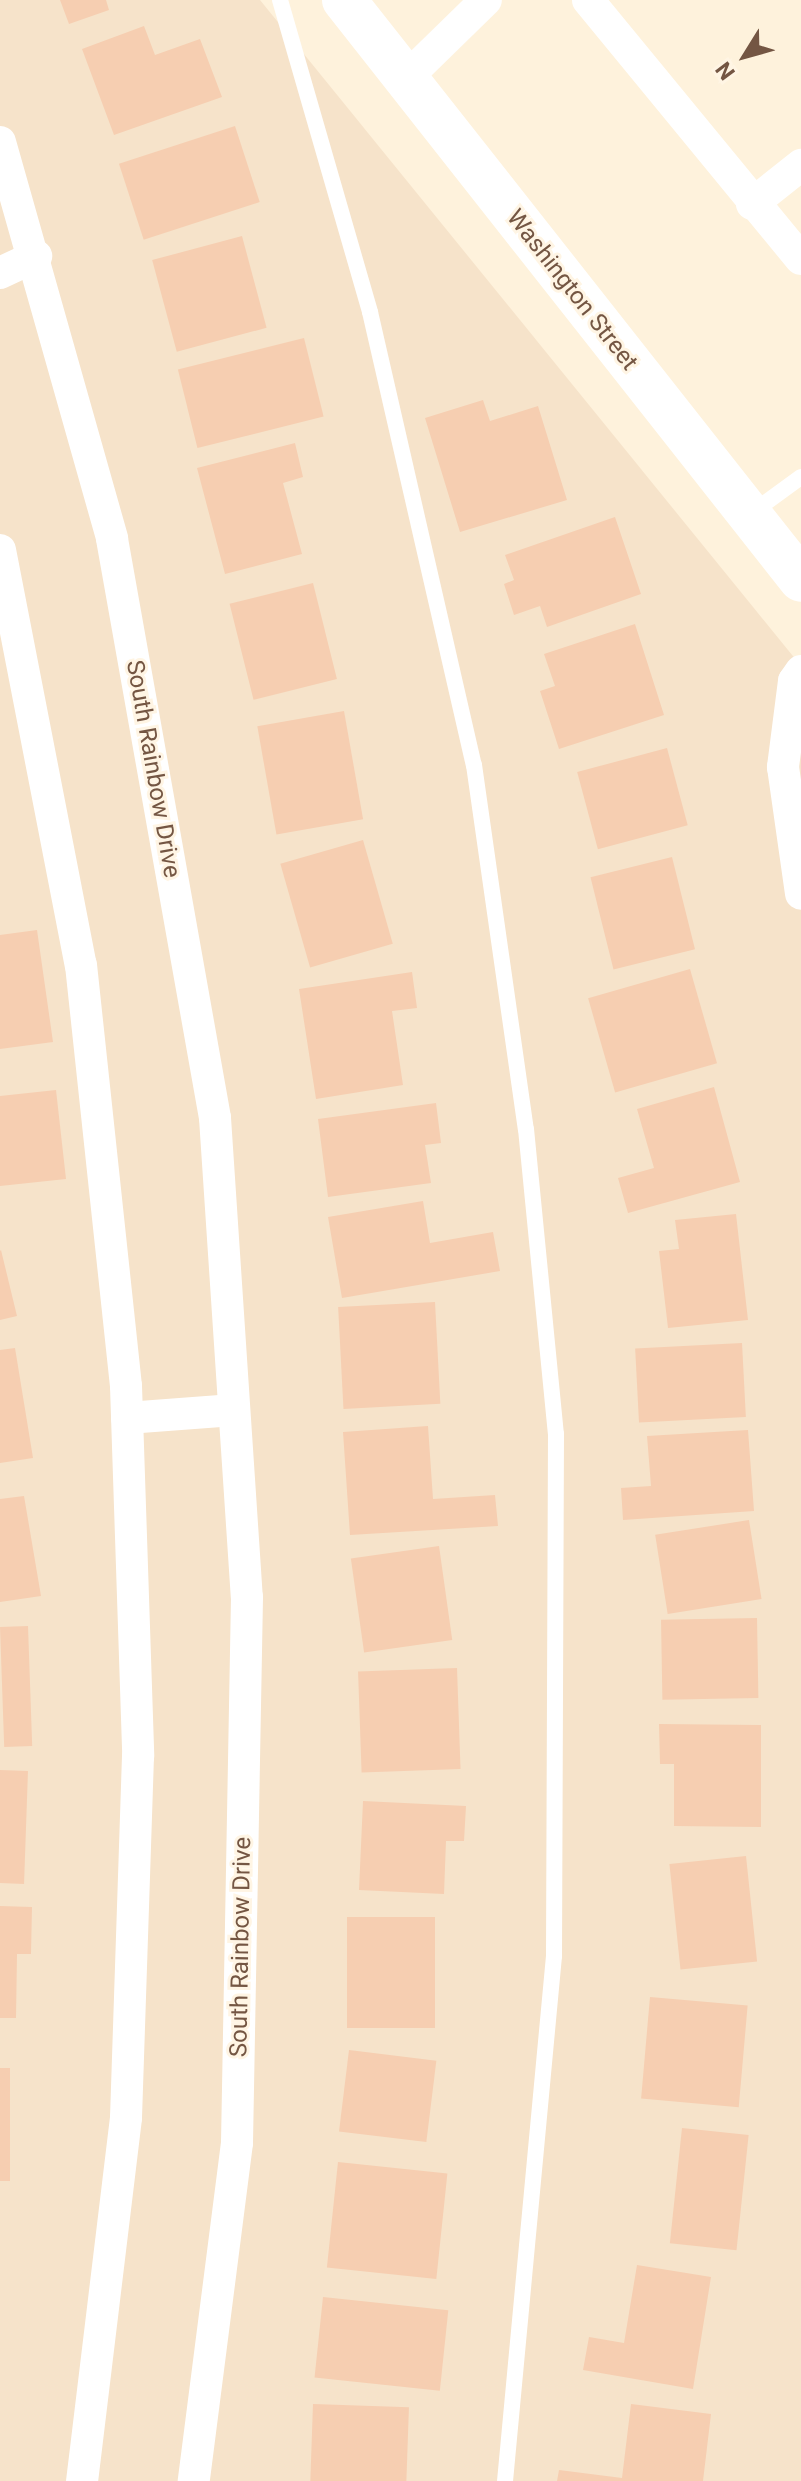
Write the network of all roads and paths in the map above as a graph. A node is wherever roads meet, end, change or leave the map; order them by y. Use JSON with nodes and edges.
{"nodes":[{"id":1,"x":280,"y":0,"type":"edge"},
{"id":2,"x":486,"y":0,"type":"edge"},
{"id":3,"x":588,"y":0,"type":"edge"},
{"id":4,"x":353,"y":3,"type":"edge"},
{"id":5,"x":405,"y":79,"type":"junction"},
{"id":6,"x":0,"y":142,"type":"edge"},
{"id":7,"x":801,"y":165,"type":"edge"},
{"id":8,"x":752,"y":204,"type":"junction"},
{"id":9,"x":36,"y":256,"type":"junction"},
{"id":10,"x":801,"y":259,"type":"edge"},
{"id":11,"x":0,"y":273,"type":"edge"},
{"id":12,"x":801,"y":477,"type":"edge"},
{"id":13,"x":749,"y":515,"type":"junction"},
{"id":14,"x":0,"y":550,"type":"edge"},
{"id":15,"x":801,"y":580,"type":"edge"},
{"id":16,"x":801,"y":671,"type":"edge"},
{"id":17,"x":801,"y":894,"type":"edge"},
{"id":18,"x":234,"y":1410,"type":"junction"},
{"id":19,"x":127,"y":1418,"type":"junction"},
{"id":20,"x":82,"y":2481,"type":"edge"},
{"id":21,"x":194,"y":2481,"type":"edge"},
{"id":22,"x":505,"y":2481,"type":"edge"}],
"edges":[{"from":1,"to":22,"type":"lane"},
{"from":2,"to":5,"type":"street"},
{"from":3,"to":8,"type":"street"},
{"from":4,"to":5,"type":"street","name":"Washington Street"},
{"from":5,"to":13,"type":"street","name":"Washington Street"},
{"from":6,"to":9,"type":"street","name":"South Rainbow Drive"},
{"from":7,"to":8,"type":"street"},
{"from":8,"to":10,"type":"street"},
{"from":9,"to":11,"type":"street"},
{"from":9,"to":18,"type":"street","name":"South Rainbow Drive"},
{"from":12,"to":13,"type":"lane"},
{"from":13,"to":15,"type":"street","name":"Washington Street"},
{"from":14,"to":19,"type":"street"},
{"from":16,"to":17,"type":"street"},
{"from":18,"to":19,"type":"street"},
{"from":18,"to":21,"type":"street","name":"South Rainbow Drive"},
{"from":19,"to":20,"type":"street"}]}
